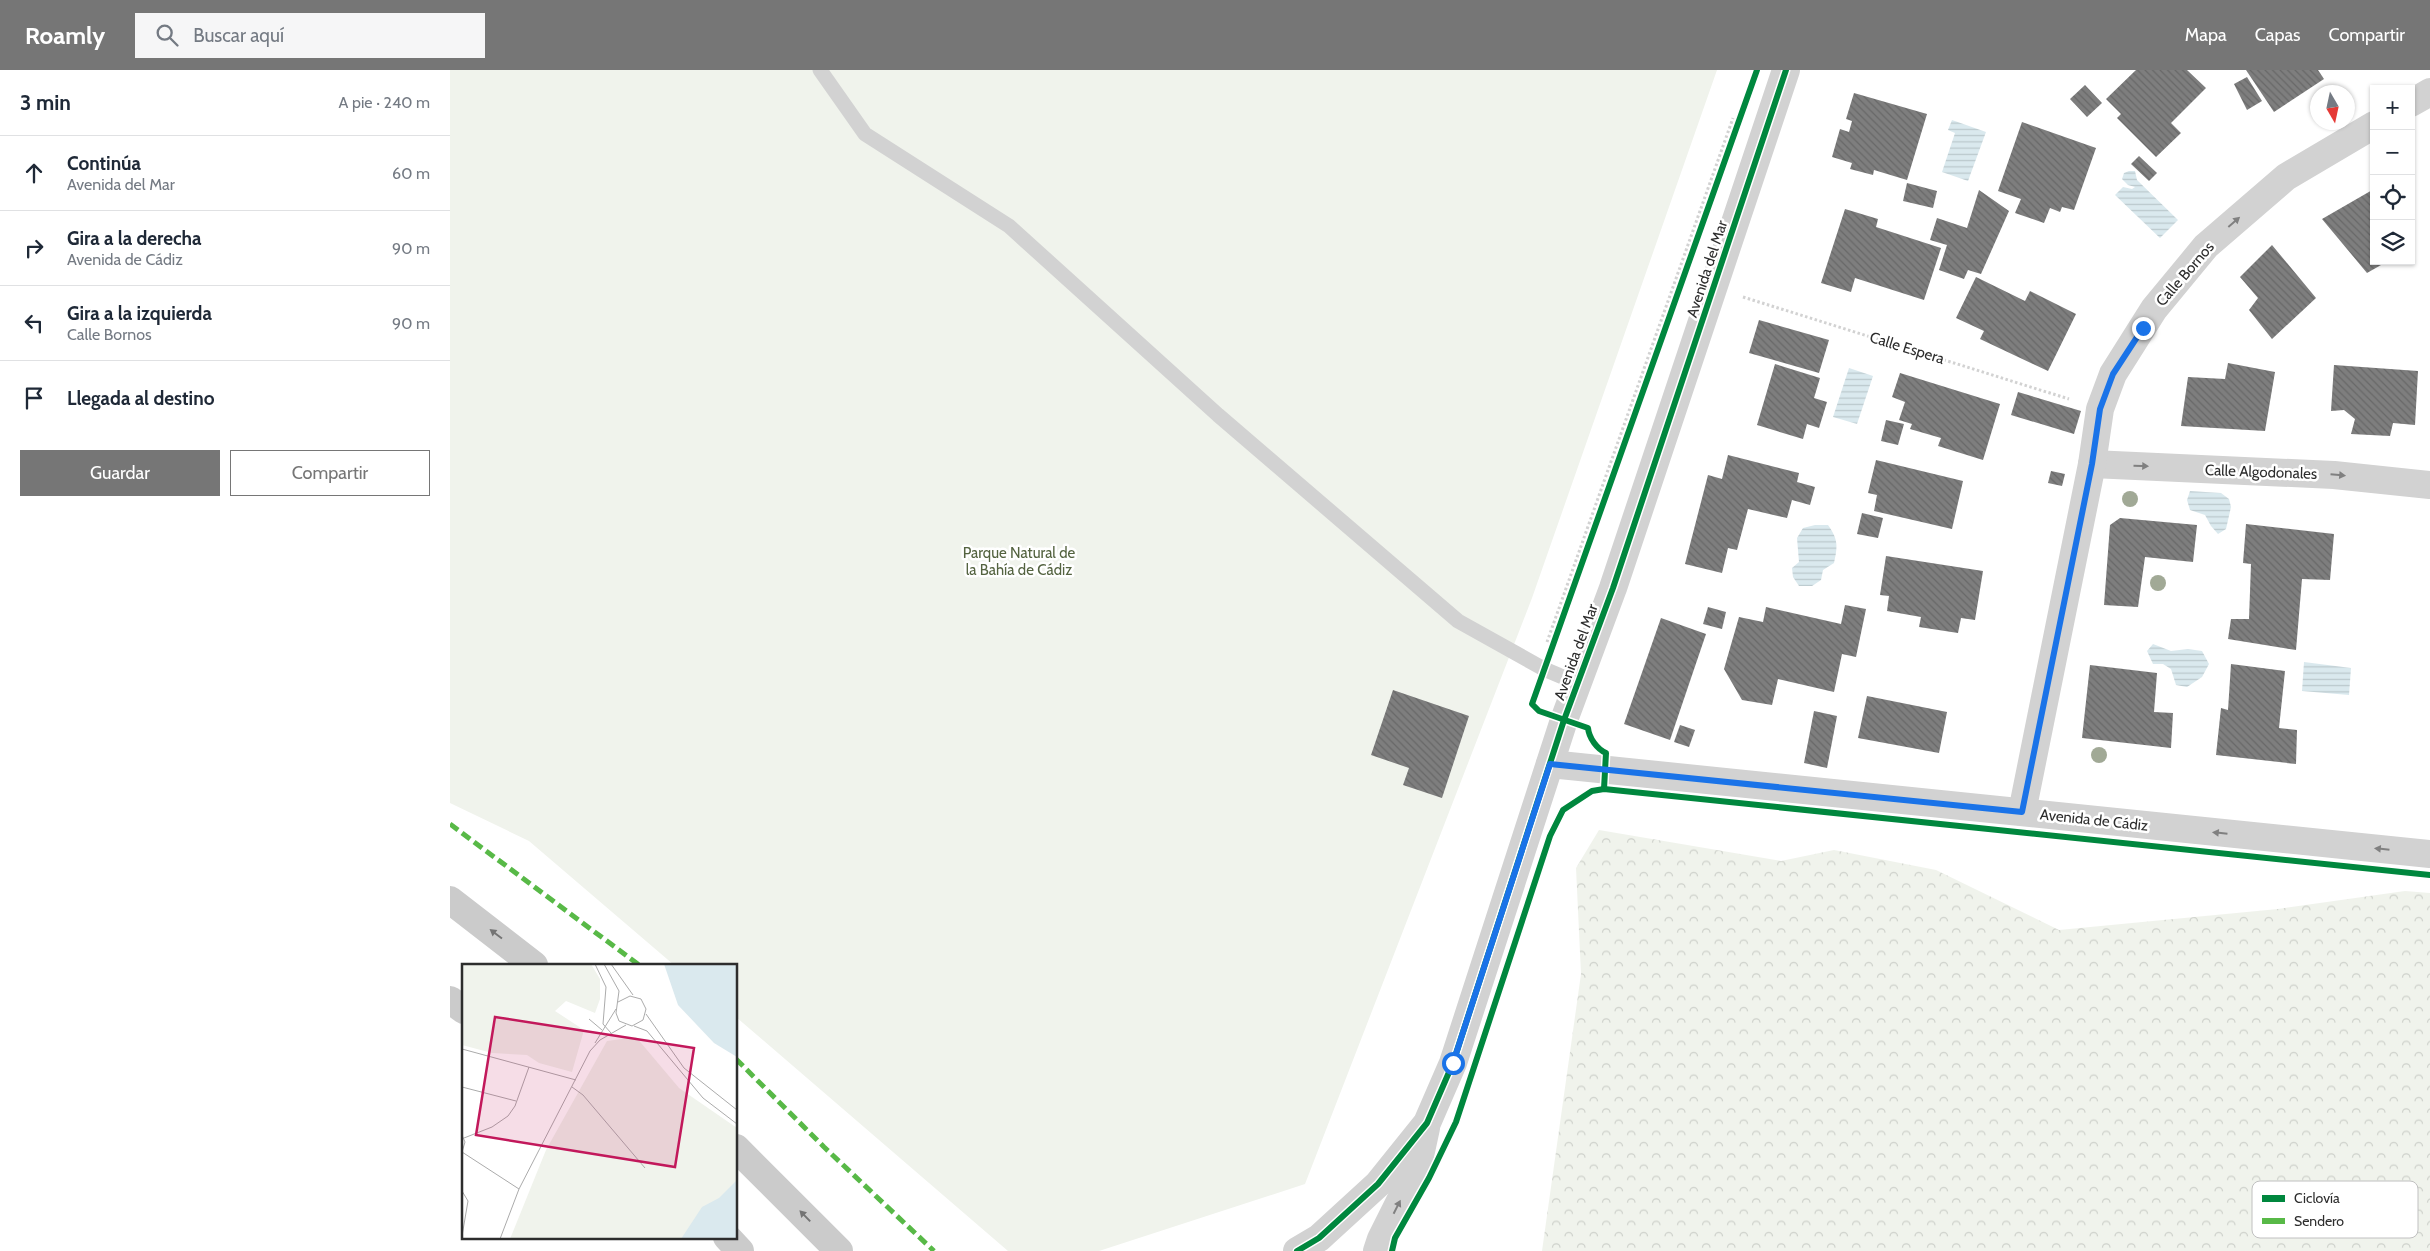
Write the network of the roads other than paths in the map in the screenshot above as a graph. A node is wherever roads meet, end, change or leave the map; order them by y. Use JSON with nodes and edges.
{"nodes":[{"id":1,"x":820,"y":70,"type":"edge"},
{"id":2,"x":1786,"y":70,"type":"edge"},
{"id":3,"x":2430,"y":92,"type":"edge"},
{"id":4,"x":2415,"y":101,"type":"edge"},
{"id":5,"x":2370,"y":127,"type":"edge"},
{"id":6,"x":2092,"y":464,"type":"junction"},
{"id":7,"x":2430,"y":485,"type":"edge"},
{"id":8,"x":1577,"y":683,"type":"junction"},
{"id":9,"x":1550,"y":764,"type":"junction"},
{"id":10,"x":2022,"y":812,"type":"junction"},
{"id":11,"x":2430,"y":854,"type":"edge"},
{"id":12,"x":450,"y":900,"type":"edge"},
{"id":13,"x":533,"y":964,"type":"edge"},
{"id":14,"x":450,"y":1000,"type":"edge"},
{"id":15,"x":462,"y":1009,"type":"edge"},
{"id":16,"x":1427,"y":1123,"type":"junction"},
{"id":17,"x":738,"y":1150,"type":"edge"},
{"id":18,"x":728,"y":1238,"type":"edge"},
{"id":19,"x":740,"y":1251,"type":"edge"},
{"id":20,"x":839,"y":1251,"type":"edge"},
{"id":21,"x":1297,"y":1251,"type":"edge"},
{"id":22,"x":1376,"y":1251,"type":"edge"}],
"edges":[{"from":1,"to":8,"type":"lane"},
{"from":2,"to":8,"type":"street","name":"Avenida del Mar"},
{"from":3,"to":4,"type":"street"},
{"from":6,"to":5,"type":"street","name":"Calle Bornos","one_way":true},
{"from":6,"to":7,"type":"street","name":"Calle Algodonales","one_way":true},
{"from":6,"to":10,"type":"street","name":"Calle Bornos"},
{"from":8,"to":9,"type":"street","name":"Avenida del Mar"},
{"from":9,"to":10,"type":"street","name":"Avenida de Cádiz"},
{"from":9,"to":16,"type":"street","name":"Avenida del Mar"},
{"from":11,"to":10,"type":"street","name":"Avenida de Cádiz","one_way":true},
{"from":13,"to":12,"type":"main road","one_way":true},
{"from":14,"to":15,"type":"main road"},
{"from":16,"to":21,"type":"street","name":"Avenida del Mar"},
{"from":22,"to":16,"type":"street","one_way":true},
{"from":20,"to":17,"type":"main road","one_way":true},
{"from":18,"to":19,"type":"main road"}]}
